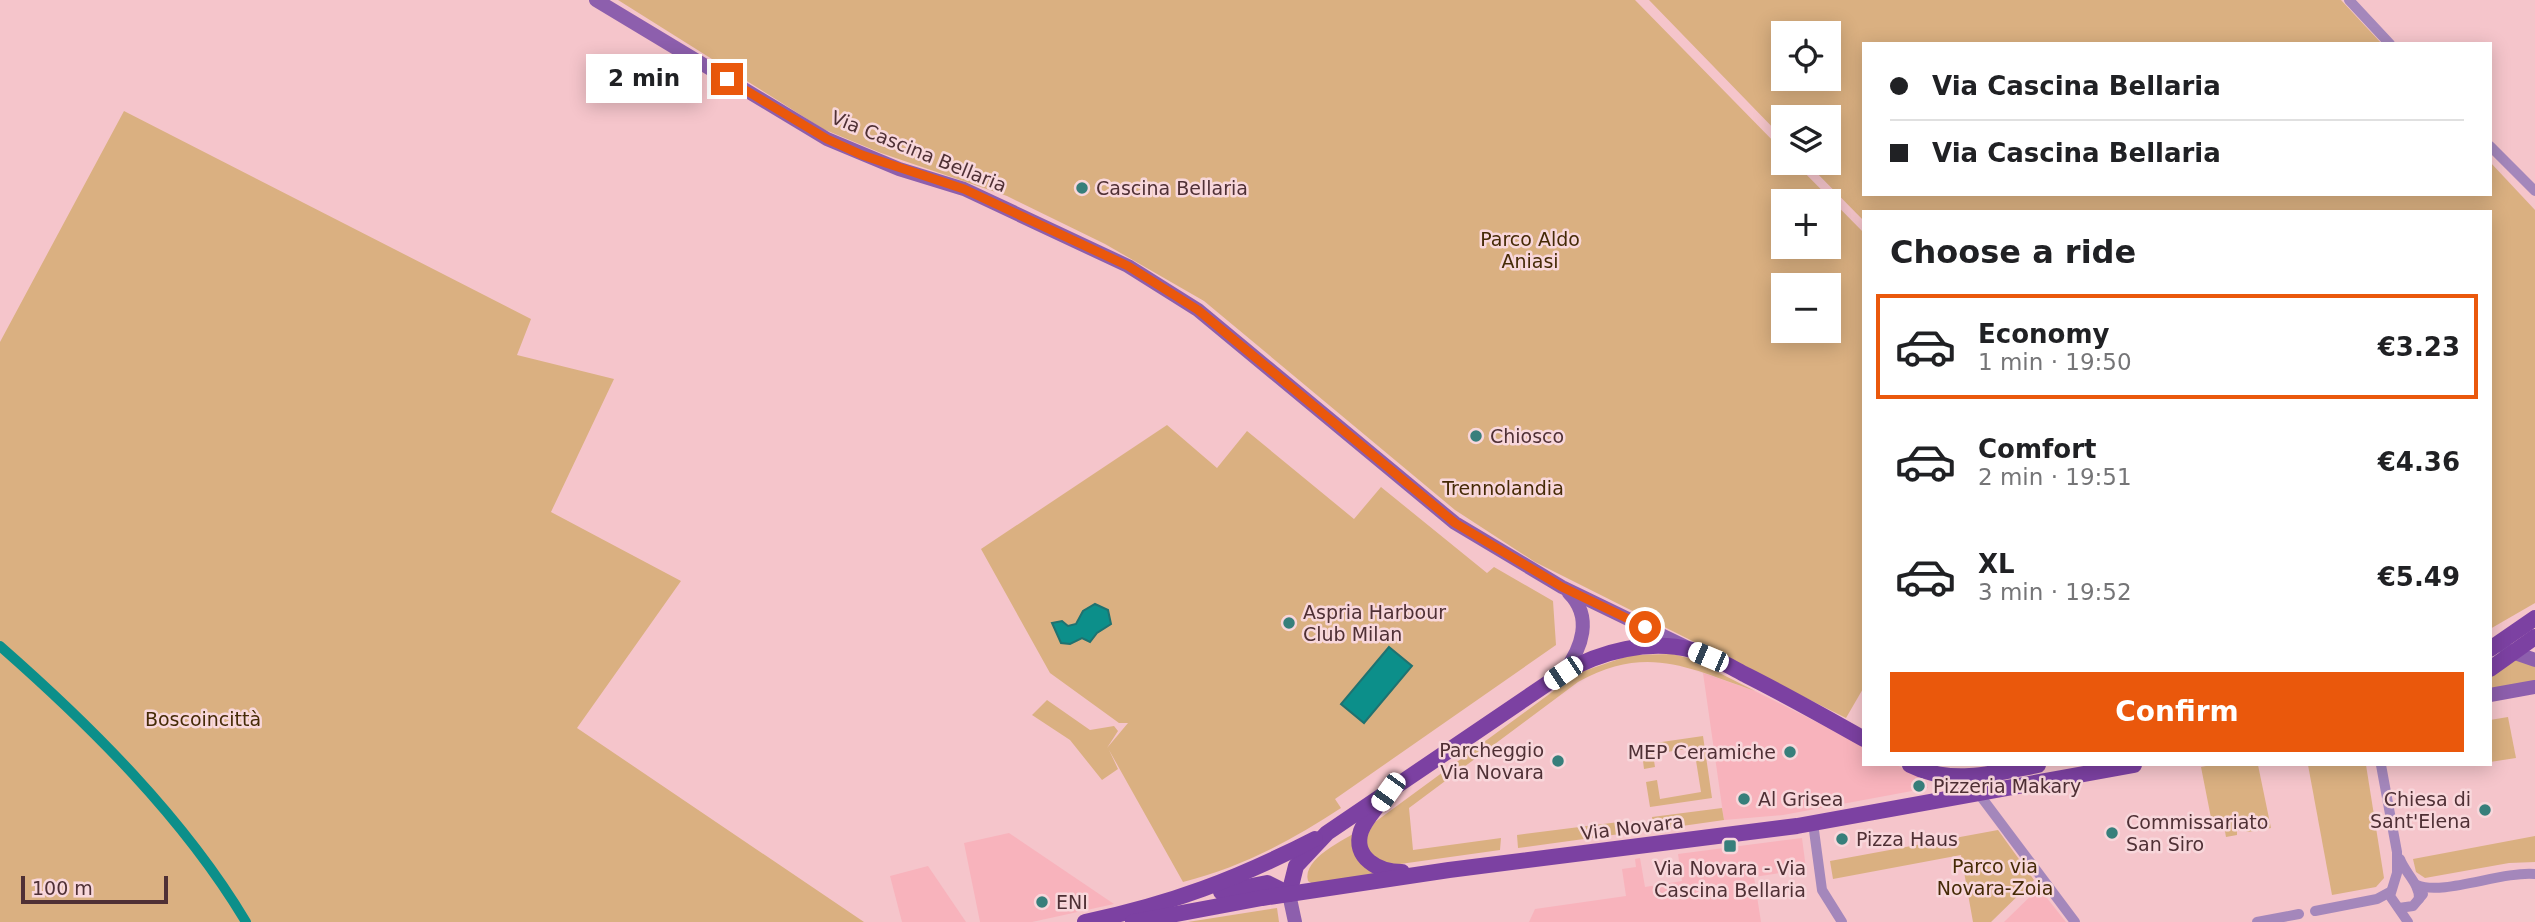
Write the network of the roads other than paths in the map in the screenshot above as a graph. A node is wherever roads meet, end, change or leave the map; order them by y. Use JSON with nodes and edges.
{"nodes":[{"id":1,"x":597,"y":0,"type":"edge"},
{"id":2,"x":2349,"y":0,"type":"edge"},
{"id":3,"x":2388,"y":42,"type":"edge"},
{"id":4,"x":2492,"y":148,"type":"edge"},
{"id":5,"x":2535,"y":191,"type":"edge"},
{"id":6,"x":1562,"y":587,"type":"junction"},
{"id":7,"x":2535,"y":618,"type":"edge"},
{"id":8,"x":2535,"y":637,"type":"edge"},
{"id":9,"x":2493,"y":647,"type":"edge"},
{"id":10,"x":1693,"y":650,"type":"junction"},
{"id":11,"x":2514,"y":652,"type":"junction"},
{"id":12,"x":2535,"y":660,"type":"edge"},
{"id":13,"x":2492,"y":667,"type":"edge"},
{"id":14,"x":1563,"y":673,"type":"junction"},
{"id":15,"x":2535,"y":687,"type":"edge"},
{"id":16,"x":2492,"y":695,"type":"edge"},
{"id":17,"x":1862,"y":738,"type":"edge"},
{"id":18,"x":1912,"y":766,"type":"edge"},
{"id":19,"x":2032,"y":766,"type":"edge"},
{"id":20,"x":2129,"y":766,"type":"edge"},
{"id":21,"x":2381,"y":766,"type":"edge"},
{"id":22,"x":1926,"y":773,"type":"junction"},
{"id":23,"x":1388,"y":792,"type":"junction"},
{"id":24,"x":1979,"y":794,"type":"junction"},
{"id":25,"x":1922,"y":804,"type":"junction"},
{"id":26,"x":1813,"y":823,"type":"junction"},
{"id":27,"x":1326,"y":833,"type":"junction"},
{"id":28,"x":2397,"y":852,"type":"junction"},
{"id":29,"x":1449,"y":870,"type":"junction"},
{"id":30,"x":2535,"y":874,"type":"edge"},
{"id":31,"x":2415,"y":883,"type":"junction"},
{"id":32,"x":2392,"y":888,"type":"junction"},
{"id":33,"x":2432,"y":888,"type":"junction"},
{"id":34,"x":1289,"y":894,"type":"junction"},
{"id":35,"x":1173,"y":901,"type":"junction"},
{"id":36,"x":2417,"y":901,"type":"junction"},
{"id":37,"x":2399,"y":908,"type":"junction"},
{"id":38,"x":2315,"y":911,"type":"dead end"},
{"id":39,"x":2299,"y":914,"type":"dead end"},
{"id":40,"x":1085,"y":922,"type":"edge"},
{"id":41,"x":1133,"y":922,"type":"edge"},
{"id":42,"x":1295,"y":922,"type":"edge"},
{"id":43,"x":1842,"y":922,"type":"edge"},
{"id":44,"x":2074,"y":922,"type":"edge"},
{"id":45,"x":2257,"y":922,"type":"edge"},
{"id":46,"x":2410,"y":922,"type":"edge"}],
"edges":[{"from":1,"to":6,"type":"street","name":"Via Cascina Bellaria"},
{"from":2,"to":3,"type":"street"},
{"from":4,"to":5,"type":"street"},
{"from":6,"to":10,"type":"street","name":"Via Cascina Bellaria"},
{"from":6,"to":14,"type":"street","name":"Via Cascina Bellaria"},
{"from":7,"to":9,"type":"main road"},
{"from":8,"to":11,"type":"main road"},
{"from":9,"to":11,"type":"street"},
{"from":10,"to":14,"type":"main road","name":"Via Cascina Bellaria"},
{"from":10,"to":17,"type":"main road","name":"Via Cascina Bellaria"},
{"from":11,"to":12,"type":"street"},
{"from":11,"to":13,"type":"main road"},
{"from":14,"to":23,"type":"main road","name":"Via Cascina Bellaria"},
{"from":15,"to":16,"type":"street"},
{"from":18,"to":22,"type":"main road"},
{"from":19,"to":22,"type":"main road"},
{"from":20,"to":24,"type":"main road","name":"Via Novara"},
{"from":21,"to":28,"type":"street"},
{"from":22,"to":25,"type":"main road"},
{"from":23,"to":27,"type":"main road","name":"Via Cascina Bellaria"},
{"from":23,"to":29,"type":"main road"},
{"from":24,"to":25,"type":"main road","name":"Via Novara"},
{"from":24,"to":44,"type":"street"},
{"from":25,"to":26,"type":"main road","name":"Via Novara"},
{"from":26,"to":29,"type":"main road","name":"Via Novara"},
{"from":26,"to":43,"type":"street"},
{"from":27,"to":34,"type":"main road"},
{"from":27,"to":35,"type":"main road"},
{"from":28,"to":31,"type":"street"},
{"from":28,"to":32,"type":"street"},
{"from":29,"to":34,"type":"main road","name":"Via Novara"},
{"from":30,"to":33,"type":"street"},
{"from":31,"to":32,"type":"street"},
{"from":31,"to":33,"type":"street"},
{"from":31,"to":36,"type":"street"},
{"from":32,"to":37,"type":"street"},
{"from":32,"to":38,"type":"street"},
{"from":33,"to":36,"type":"street"},
{"from":34,"to":35,"type":"main road"},
{"from":34,"to":41,"type":"main road","name":"Via Novara"},
{"from":34,"to":42,"type":"street"},
{"from":35,"to":40,"type":"main road"},
{"from":36,"to":37,"type":"street"},
{"from":36,"to":46,"type":"street"},
{"from":37,"to":46,"type":"street"},
{"from":39,"to":45,"type":"street"}]}
